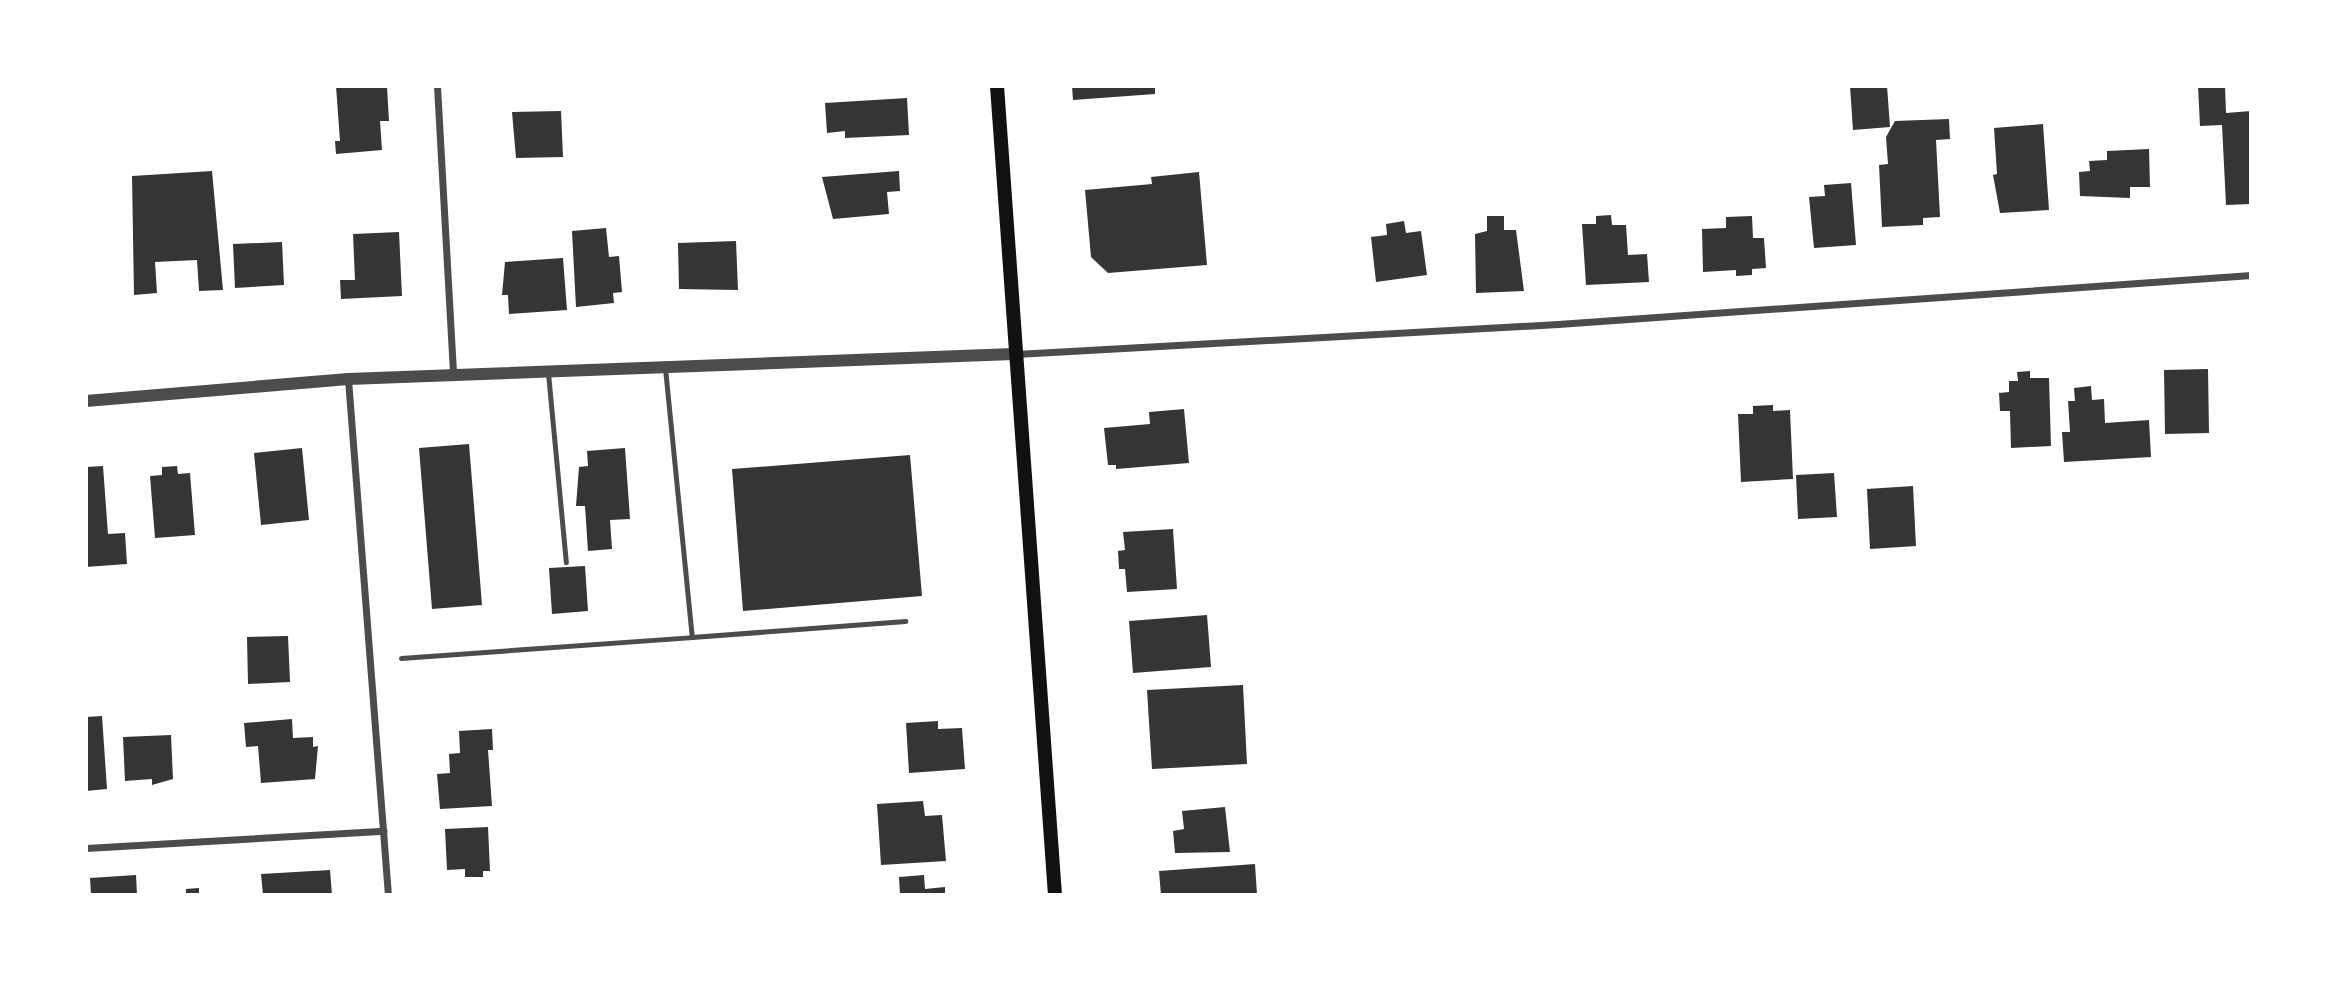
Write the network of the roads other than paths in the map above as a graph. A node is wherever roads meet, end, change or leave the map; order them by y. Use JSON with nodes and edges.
{"nodes":[{"id":1,"x":437,"y":86,"type":"edge"},
{"id":2,"x":997,"y":86,"type":"edge"},
{"id":3,"x":2251,"y":275,"type":"edge"},
{"id":4,"x":1014,"y":354,"type":"junction"},
{"id":5,"x":666,"y":368,"type":"junction"},
{"id":6,"x":548,"y":373,"type":"junction"},
{"id":7,"x":453,"y":376,"type":"junction"},
{"id":8,"x":348,"y":379,"type":"junction"},
{"id":9,"x":86,"y":401,"type":"edge"},
{"id":10,"x":566,"y":562,"type":"dead end"},
{"id":11,"x":905,"y":621,"type":"dead end"},
{"id":12,"x":692,"y":636,"type":"junction"},
{"id":13,"x":401,"y":658,"type":"dead end"},
{"id":14,"x":384,"y":831,"type":"junction"},
{"id":15,"x":86,"y":848,"type":"edge"},
{"id":16,"x":388,"y":895,"type":"edge"},
{"id":17,"x":1055,"y":895,"type":"edge"}],
"edges":[{"from":1,"to":7,"type":"street"},
{"from":2,"to":4,"type":"main road"},
{"from":3,"to":4,"type":"street"},
{"from":4,"to":5,"type":"street"},
{"from":4,"to":17,"type":"main road"},
{"from":5,"to":6,"type":"street"},
{"from":5,"to":12,"type":"lane"},
{"from":6,"to":7,"type":"street"},
{"from":6,"to":10,"type":"lane"},
{"from":7,"to":8,"type":"street"},
{"from":8,"to":9,"type":"street"},
{"from":8,"to":14,"type":"street"},
{"from":11,"to":12,"type":"lane"},
{"from":12,"to":13,"type":"lane"},
{"from":14,"to":15,"type":"street"},
{"from":14,"to":16,"type":"street"}]}
